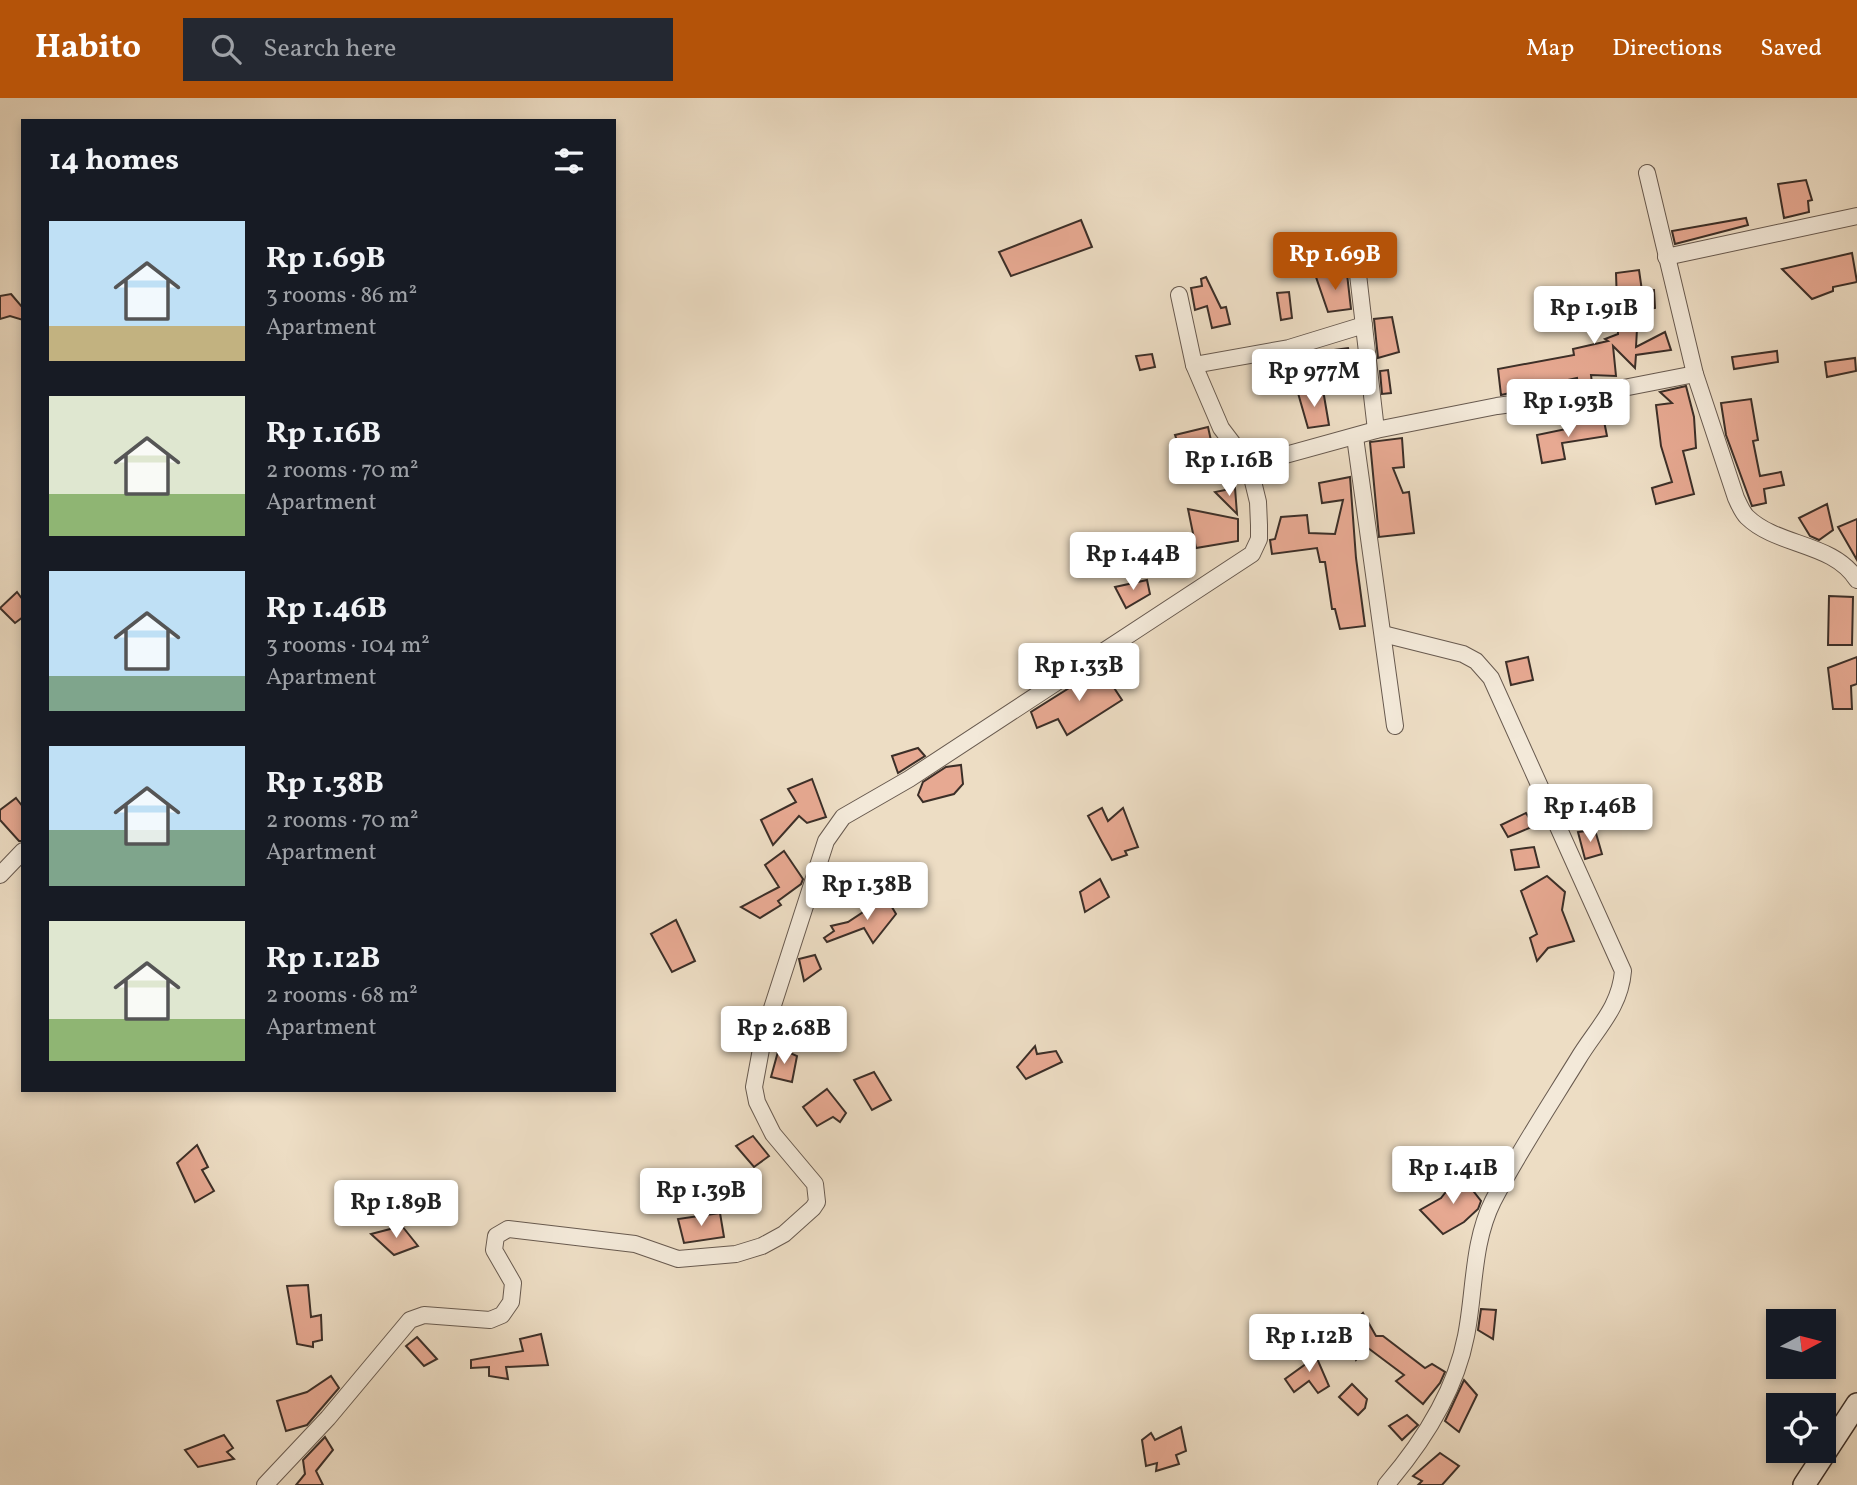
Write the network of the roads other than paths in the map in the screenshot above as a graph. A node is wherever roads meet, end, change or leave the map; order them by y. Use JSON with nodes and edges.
{"nodes":[{"id":1,"x":1647,"y":173,"type":"dead end"},
{"id":2,"x":1857,"y":216,"type":"edge"},
{"id":3,"x":1356,"y":257,"type":"dead end"},
{"id":4,"x":1666,"y":257,"type":"junction"},
{"id":5,"x":1179,"y":295,"type":"dead end"},
{"id":6,"x":1364,"y":326,"type":"junction"},
{"id":7,"x":1194,"y":365,"type":"junction"},
{"id":8,"x":1695,"y":374,"type":"junction"},
{"id":9,"x":1376,"y":429,"type":"junction"},
{"id":10,"x":1355,"y":437,"type":"junction"},
{"id":11,"x":1250,"y":465,"type":"junction"},
{"id":12,"x":1857,"y":580,"type":"edge"},
{"id":13,"x":1382,"y":634,"type":"junction"},
{"id":14,"x":1395,"y":726,"type":"dead end"},
{"id":15,"x":21,"y":853,"type":"edge"},
{"id":16,"x":0,"y":875,"type":"edge"},
{"id":17,"x":1857,"y":1404,"type":"edge"},
{"id":18,"x":265,"y":1485,"type":"edge"},
{"id":19,"x":1386,"y":1485,"type":"edge"},
{"id":20,"x":1804,"y":1485,"type":"edge"}],
"edges":[{"from":1,"to":4,"type":"street"},
{"from":2,"to":4,"type":"street"},
{"from":3,"to":6,"type":"street"},
{"from":4,"to":8,"type":"street"},
{"from":5,"to":7,"type":"street"},
{"from":6,"to":7,"type":"street"},
{"from":6,"to":9,"type":"street"},
{"from":7,"to":11,"type":"street"},
{"from":8,"to":9,"type":"street"},
{"from":8,"to":12,"type":"street"},
{"from":9,"to":10,"type":"street"},
{"from":10,"to":11,"type":"street"},
{"from":10,"to":13,"type":"street"},
{"from":11,"to":18,"type":"street"},
{"from":13,"to":14,"type":"street"},
{"from":13,"to":19,"type":"street"},
{"from":15,"to":16,"type":"street"},
{"from":17,"to":20,"type":"main road"}]}
